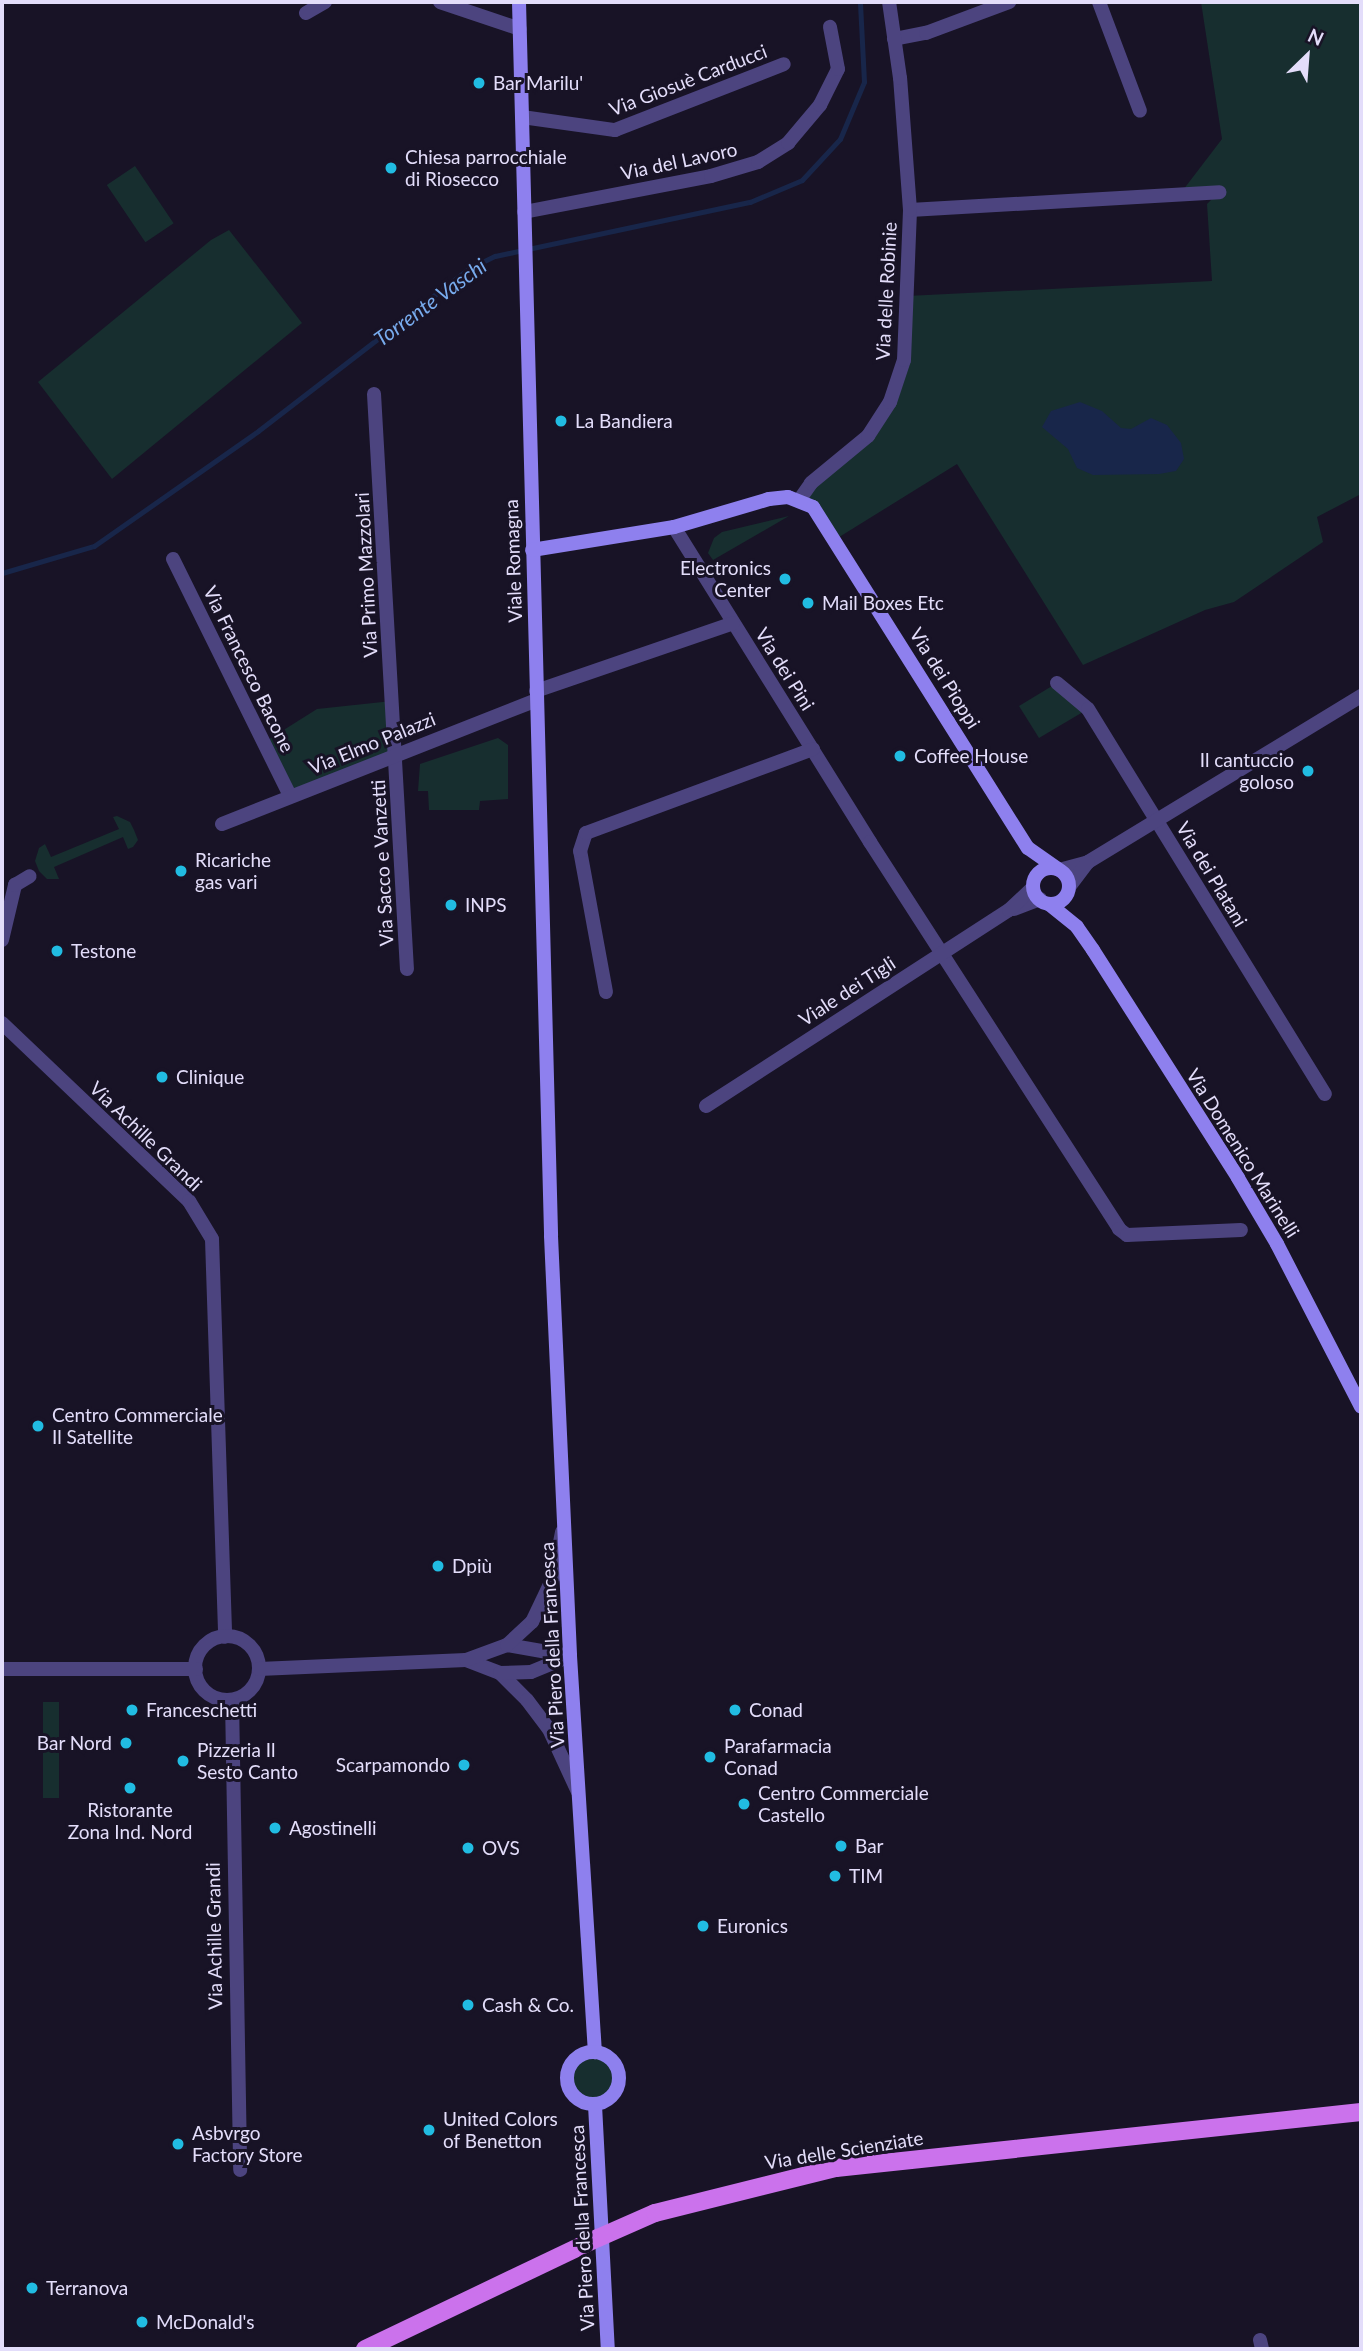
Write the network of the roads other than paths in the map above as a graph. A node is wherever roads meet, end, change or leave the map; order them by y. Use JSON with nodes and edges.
{"nodes":[{"id":1,"x":326,"y":2,"type":"edge"},
{"id":2,"x":440,"y":2,"type":"edge"},
{"id":3,"x":519,"y":2,"type":"edge"},
{"id":4,"x":889,"y":2,"type":"edge"},
{"id":5,"x":1009,"y":2,"type":"edge"},
{"id":6,"x":1099,"y":2,"type":"edge"},
{"id":7,"x":306,"y":13,"type":"dead end"},
{"id":8,"x":830,"y":27,"type":"dead end"},
{"id":9,"x":520,"y":29,"type":"junction"},
{"id":10,"x":894,"y":39,"type":"junction"},
{"id":11,"x":784,"y":64,"type":"dead end"},
{"id":12,"x":1140,"y":111,"type":"dead end"},
{"id":13,"x":522,"y":117,"type":"junction"},
{"id":14,"x":1219,"y":192,"type":"dead end"},
{"id":15,"x":910,"y":210,"type":"junction"},
{"id":16,"x":524,"y":212,"type":"junction"},
{"id":17,"x":374,"y":394,"type":"dead end"},
{"id":18,"x":800,"y":499,"type":"junction"},
{"id":19,"x":674,"y":527,"type":"junction"},
{"id":20,"x":532,"y":550,"type":"junction"},
{"id":21,"x":173,"y":559,"type":"dead end"},
{"id":22,"x":733,"y":623,"type":"junction"},
{"id":23,"x":1057,"y":683,"type":"dead end"},
{"id":24,"x":536,"y":695,"type":"junction"},
{"id":25,"x":1361,"y":696,"type":"edge"},
{"id":26,"x":813,"y":749,"type":"junction"},
{"id":27,"x":395,"y":754,"type":"junction"},
{"id":28,"x":290,"y":796,"type":"junction"},
{"id":29,"x":1157,"y":821,"type":"junction"},
{"id":30,"x":222,"y":824,"type":"dead end"},
{"id":31,"x":1028,"y":848,"type":"junction"},
{"id":32,"x":1088,"y":862,"type":"junction"},
{"id":33,"x":1058,"y":869,"type":"junction"},
{"id":34,"x":30,"y":876,"type":"dead end"},
{"id":35,"x":1069,"y":889,"type":"junction"},
{"id":36,"x":1039,"y":893,"type":"junction"},
{"id":37,"x":1077,"y":928,"type":"junction"},
{"id":38,"x":2,"y":940,"type":"edge"},
{"id":39,"x":940,"y":952,"type":"junction"},
{"id":40,"x":407,"y":969,"type":"dead end"},
{"id":41,"x":606,"y":992,"type":"dead end"},
{"id":42,"x":2,"y":1023,"type":"edge"},
{"id":43,"x":1325,"y":1094,"type":"dead end"},
{"id":44,"x":706,"y":1105,"type":"dead end"},
{"id":45,"x":548,"y":1120,"type":"joint"},
{"id":46,"x":1241,"y":1230,"type":"dead end"},
{"id":47,"x":1361,"y":1408,"type":"edge"},
{"id":48,"x":564,"y":1519,"type":"junction"},
{"id":49,"x":225,"y":1637,"type":"junction"},
{"id":50,"x":508,"y":1645,"type":"junction"},
{"id":51,"x":570,"y":1656,"type":"junction"},
{"id":52,"x":466,"y":1660,"type":"junction"},
{"id":53,"x":2,"y":1669,"type":"edge"},
{"id":54,"x":195,"y":1669,"type":"junction"},
{"id":55,"x":259,"y":1669,"type":"junction"},
{"id":56,"x":500,"y":1673,"type":"junction"},
{"id":57,"x":232,"y":1700,"type":"junction"},
{"id":58,"x":580,"y":1797,"type":"junction"},
{"id":59,"x":595,"y":2052,"type":"junction"},
{"id":60,"x":595,"y":2105,"type":"junction"},
{"id":61,"x":1361,"y":2112,"type":"edge"},
{"id":62,"x":240,"y":2170,"type":"dead end"},
{"id":63,"x":365,"y":2349,"type":"edge"},
{"id":64,"x":608,"y":2349,"type":"edge"}],
"edges":[{"from":1,"to":7,"type":"street"},
{"from":2,"to":9,"type":"street"},
{"from":3,"to":9,"type":"main road","name":"Viale Romagna"},
{"from":4,"to":10,"type":"street","name":"Via delle Robinie"},
{"from":5,"to":10,"type":"street"},
{"from":6,"to":12,"type":"street"},
{"from":8,"to":16,"type":"street","name":"Via del Lavoro"},
{"from":9,"to":13,"type":"main road","name":"Viale Romagna"},
{"from":10,"to":15,"type":"street","name":"Via delle Robinie"},
{"from":11,"to":13,"type":"street","name":"Via Giosuè Carducci"},
{"from":13,"to":16,"type":"main road","name":"Viale Romagna"},
{"from":14,"to":15,"type":"street"},
{"from":15,"to":18,"type":"street","name":"Via delle Robinie"},
{"from":16,"to":20,"type":"main road","name":"Viale Romagna"},
{"from":17,"to":27,"type":"street","name":"Via Primo Mazzolari"},
{"from":18,"to":19,"type":"main road"},
{"from":18,"to":31,"type":"main road","name":"Via dei Pioppi"},
{"from":19,"to":20,"type":"main road"},
{"from":19,"to":22,"type":"street","name":"Via dei Pini"},
{"from":20,"to":24,"type":"main road","name":"Viale Romagna"},
{"from":21,"to":28,"type":"street","name":"Via Francesco Bacone"},
{"from":22,"to":24,"type":"street","name":"Via Elmo Palazzi"},
{"from":22,"to":26,"type":"street","name":"Via dei Pini"},
{"from":23,"to":29,"type":"street","name":"Via dei Platani"},
{"from":24,"to":27,"type":"street","name":"Via Elmo Palazzi"},
{"from":24,"to":45,"type":"main road","name":"Viale Romagna"},
{"from":25,"to":29,"type":"street","name":"Viale dei Tigli"},
{"from":26,"to":39,"type":"street","name":"Via dei Pini"},
{"from":26,"to":41,"type":"street"},
{"from":27,"to":28,"type":"street","name":"Via Elmo Palazzi"},
{"from":27,"to":40,"type":"street","name":"Via Sacco e Vanzetti"},
{"from":28,"to":30,"type":"street","name":"Via Elmo Palazzi"},
{"from":29,"to":32,"type":"street","name":"Viale dei Tigli"},
{"from":29,"to":43,"type":"street","name":"Via dei Platani"},
{"from":31,"to":33,"type":"main road","name":"Via dei Pioppi"},
{"from":31,"to":36,"type":"main road","name":"Via dei Pioppi"},
{"from":32,"to":33,"type":"street","name":"Viale dei Tigli"},
{"from":32,"to":35,"type":"street","name":"Viale dei Tigli"},
{"from":33,"to":35,"type":"main road"},
{"from":33,"to":36,"type":"main road","name":"Viale dei Tigli"},
{"from":34,"to":38,"type":"street"},
{"from":35,"to":36,"type":"main road","name":"Viale dei Tigli"},
{"from":35,"to":37,"type":"main road","name":"Via Domenico Marinelli"},
{"from":36,"to":37,"type":"main road","name":"Via Domenico Marinelli"},
{"from":36,"to":39,"type":"street","name":"Viale dei Tigli"},
{"from":37,"to":47,"type":"main road","name":"Via Domenico Marinelli"},
{"from":39,"to":44,"type":"street","name":"Viale dei Tigli"},
{"from":39,"to":46,"type":"street"},
{"from":42,"to":49,"type":"street","name":"Via Achille Grandi"},
{"from":45,"to":48,"type":"main road","name":"Via Piero della Francesca"},
{"from":48,"to":50,"type":"street"},
{"from":48,"to":51,"type":"main road","name":"Via Piero della Francesca"},
{"from":49,"to":54,"type":"street"},
{"from":49,"to":55,"type":"street"},
{"from":50,"to":51,"type":"street"},
{"from":50,"to":52,"type":"street"},
{"from":51,"to":56,"type":"street"},
{"from":51,"to":58,"type":"main road","name":"Via Piero della Francesca"},
{"from":52,"to":55,"type":"street"},
{"from":52,"to":56,"type":"street"},
{"from":53,"to":54,"type":"street"},
{"from":54,"to":57,"type":"street"},
{"from":55,"to":57,"type":"street"},
{"from":56,"to":58,"type":"street"},
{"from":57,"to":62,"type":"street","name":"Via Achille Grandi"},
{"from":58,"to":59,"type":"main road","name":"Via Piero della Francesca"},
{"from":59,"to":60,"type":"main road","name":"Via Piero della Francesca"},
{"from":59,"to":60,"type":"main road","name":"Via Piero della Francesca"},
{"from":60,"to":64,"type":"main road","name":"Via Piero della Francesca"},
{"from":61,"to":63,"type":"main road","name":"Via delle Scienziate","bridge":true}]}
